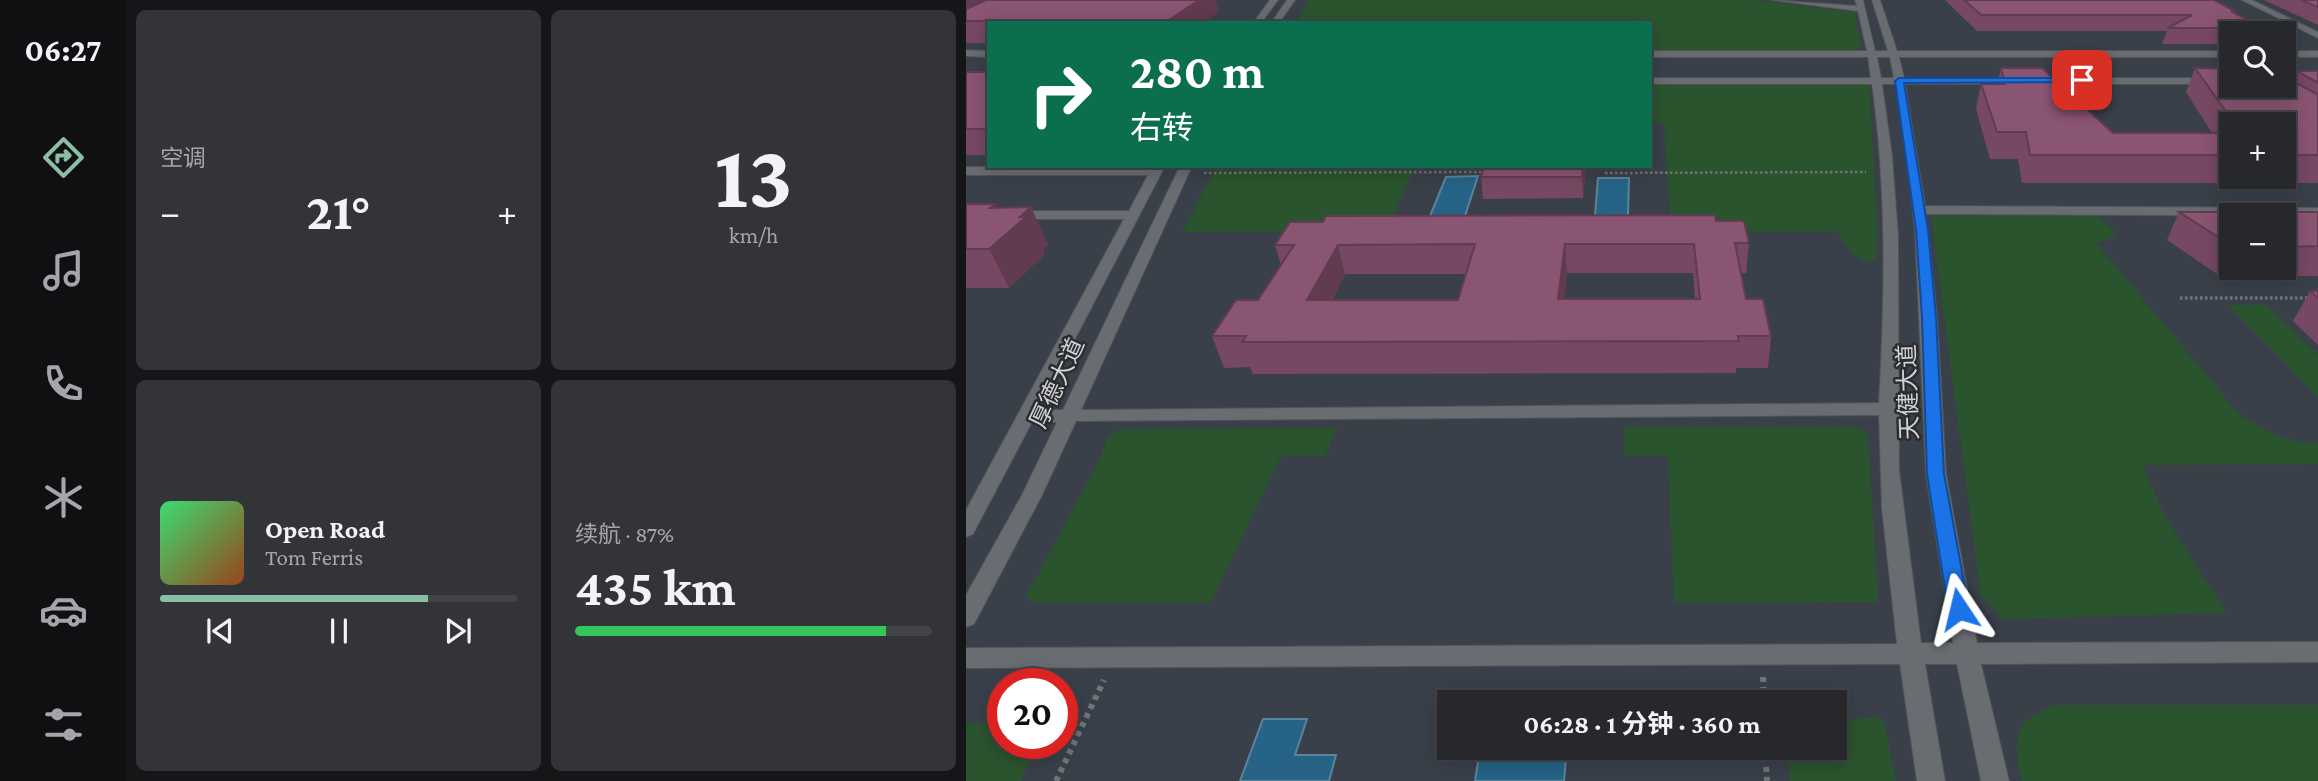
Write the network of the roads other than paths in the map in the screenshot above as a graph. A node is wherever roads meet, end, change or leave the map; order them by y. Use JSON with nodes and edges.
{"nodes":[{"id":1,"x":1274,"y":0,"type":"edge"},
{"id":2,"x":1291,"y":0,"type":"edge"},
{"id":3,"x":1776,"y":0,"type":"edge"},
{"id":4,"x":2246,"y":0,"type":"edge"},
{"id":5,"x":1865,"y":3,"type":"edge"},
{"id":6,"x":1258,"y":21,"type":"edge"},
{"id":7,"x":1276,"y":21,"type":"edge"},
{"id":8,"x":2318,"y":35,"type":"edge"},
{"id":9,"x":966,"y":54,"type":"edge"},
{"id":10,"x":987,"y":54,"type":"edge"},
{"id":11,"x":1652,"y":54,"type":"edge"},
{"id":12,"x":1872,"y":54,"type":"junction"},
{"id":13,"x":1894,"y":54,"type":"junction"},
{"id":14,"x":2172,"y":54,"type":"junction"},
{"id":15,"x":2219,"y":54,"type":"edge"},
{"id":16,"x":2296,"y":54,"type":"edge"},
{"id":17,"x":2318,"y":54,"type":"edge"},
{"id":18,"x":2212,"y":80,"type":"junction"},
{"id":19,"x":2219,"y":80,"type":"edge"},
{"id":20,"x":1652,"y":81,"type":"edge"},
{"id":21,"x":1877,"y":81,"type":"junction"},
{"id":22,"x":1899,"y":81,"type":"junction"},
{"id":23,"x":1157,"y":169,"type":"edge"},
{"id":24,"x":1184,"y":170,"type":"edge"},
{"id":25,"x":966,"y":171,"type":"edge"},
{"id":26,"x":1920,"y":210,"type":"junction"},
{"id":27,"x":2318,"y":212,"type":"edge"},
{"id":28,"x":966,"y":215,"type":"edge"},
{"id":29,"x":1132,"y":215,"type":"junction"},
{"id":30,"x":1890,"y":409,"type":"junction"},
{"id":31,"x":1069,"y":415,"type":"junction"},
{"id":32,"x":1027,"y":416,"type":"junction"},
{"id":33,"x":966,"y":529,"type":"edge"},
{"id":34,"x":966,"y":617,"type":"edge"},
{"id":35,"x":2318,"y":652,"type":"edge"},
{"id":36,"x":1911,"y":654,"type":"junction"},
{"id":37,"x":1967,"y":654,"type":"junction"},
{"id":38,"x":966,"y":658,"type":"edge"},
{"id":39,"x":1931,"y":781,"type":"edge"},
{"id":40,"x":1995,"y":781,"type":"edge"}],
"edges":[{"from":1,"to":6,"type":"lane"},
{"from":2,"to":7,"type":"lane"},
{"from":3,"to":5,"type":"lane"},
{"from":4,"to":8,"type":"lane"},
{"from":5,"to":12,"type":"lane","name":"天健大道"},
{"from":5,"to":13,"type":"lane","name":"天健大道"},
{"from":9,"to":10,"type":"lane"},
{"from":11,"to":12,"type":"lane"},
{"from":12,"to":13,"type":"lane"},
{"from":12,"to":21,"type":"lane","name":"天健大道"},
{"from":13,"to":14,"type":"lane"},
{"from":13,"to":22,"type":"lane","name":"天健大道"},
{"from":14,"to":15,"type":"lane"},
{"from":14,"to":18,"type":"lane"},
{"from":16,"to":17,"type":"lane"},
{"from":18,"to":19,"type":"lane"},
{"from":18,"to":22,"type":"lane"},
{"from":20,"to":21,"type":"lane"},
{"from":21,"to":22,"type":"lane"},
{"from":21,"to":30,"type":"lane","name":"天健大道"},
{"from":22,"to":26,"type":"lane","name":"天健大道"},
{"from":23,"to":25,"type":"lane"},
{"from":23,"to":29,"type":"lane","name":"厚德大道"},
{"from":24,"to":31,"type":"lane","name":"厚德大道"},
{"from":26,"to":27,"type":"lane"},
{"from":26,"to":37,"type":"lane","name":"天健大道"},
{"from":28,"to":29,"type":"lane"},
{"from":29,"to":32,"type":"lane","name":"厚德大道"},
{"from":30,"to":31,"type":"lane"},
{"from":30,"to":36,"type":"lane","name":"天健大道"},
{"from":31,"to":32,"type":"lane"},
{"from":31,"to":34,"type":"lane","name":"厚德大道"},
{"from":32,"to":33,"type":"lane","name":"厚德大道"},
{"from":35,"to":37,"type":"lane"},
{"from":36,"to":37,"type":"lane"},
{"from":36,"to":38,"type":"lane"},
{"from":36,"to":39,"type":"lane","name":"天健大道"},
{"from":37,"to":40,"type":"lane","name":"天健大道"}]}
